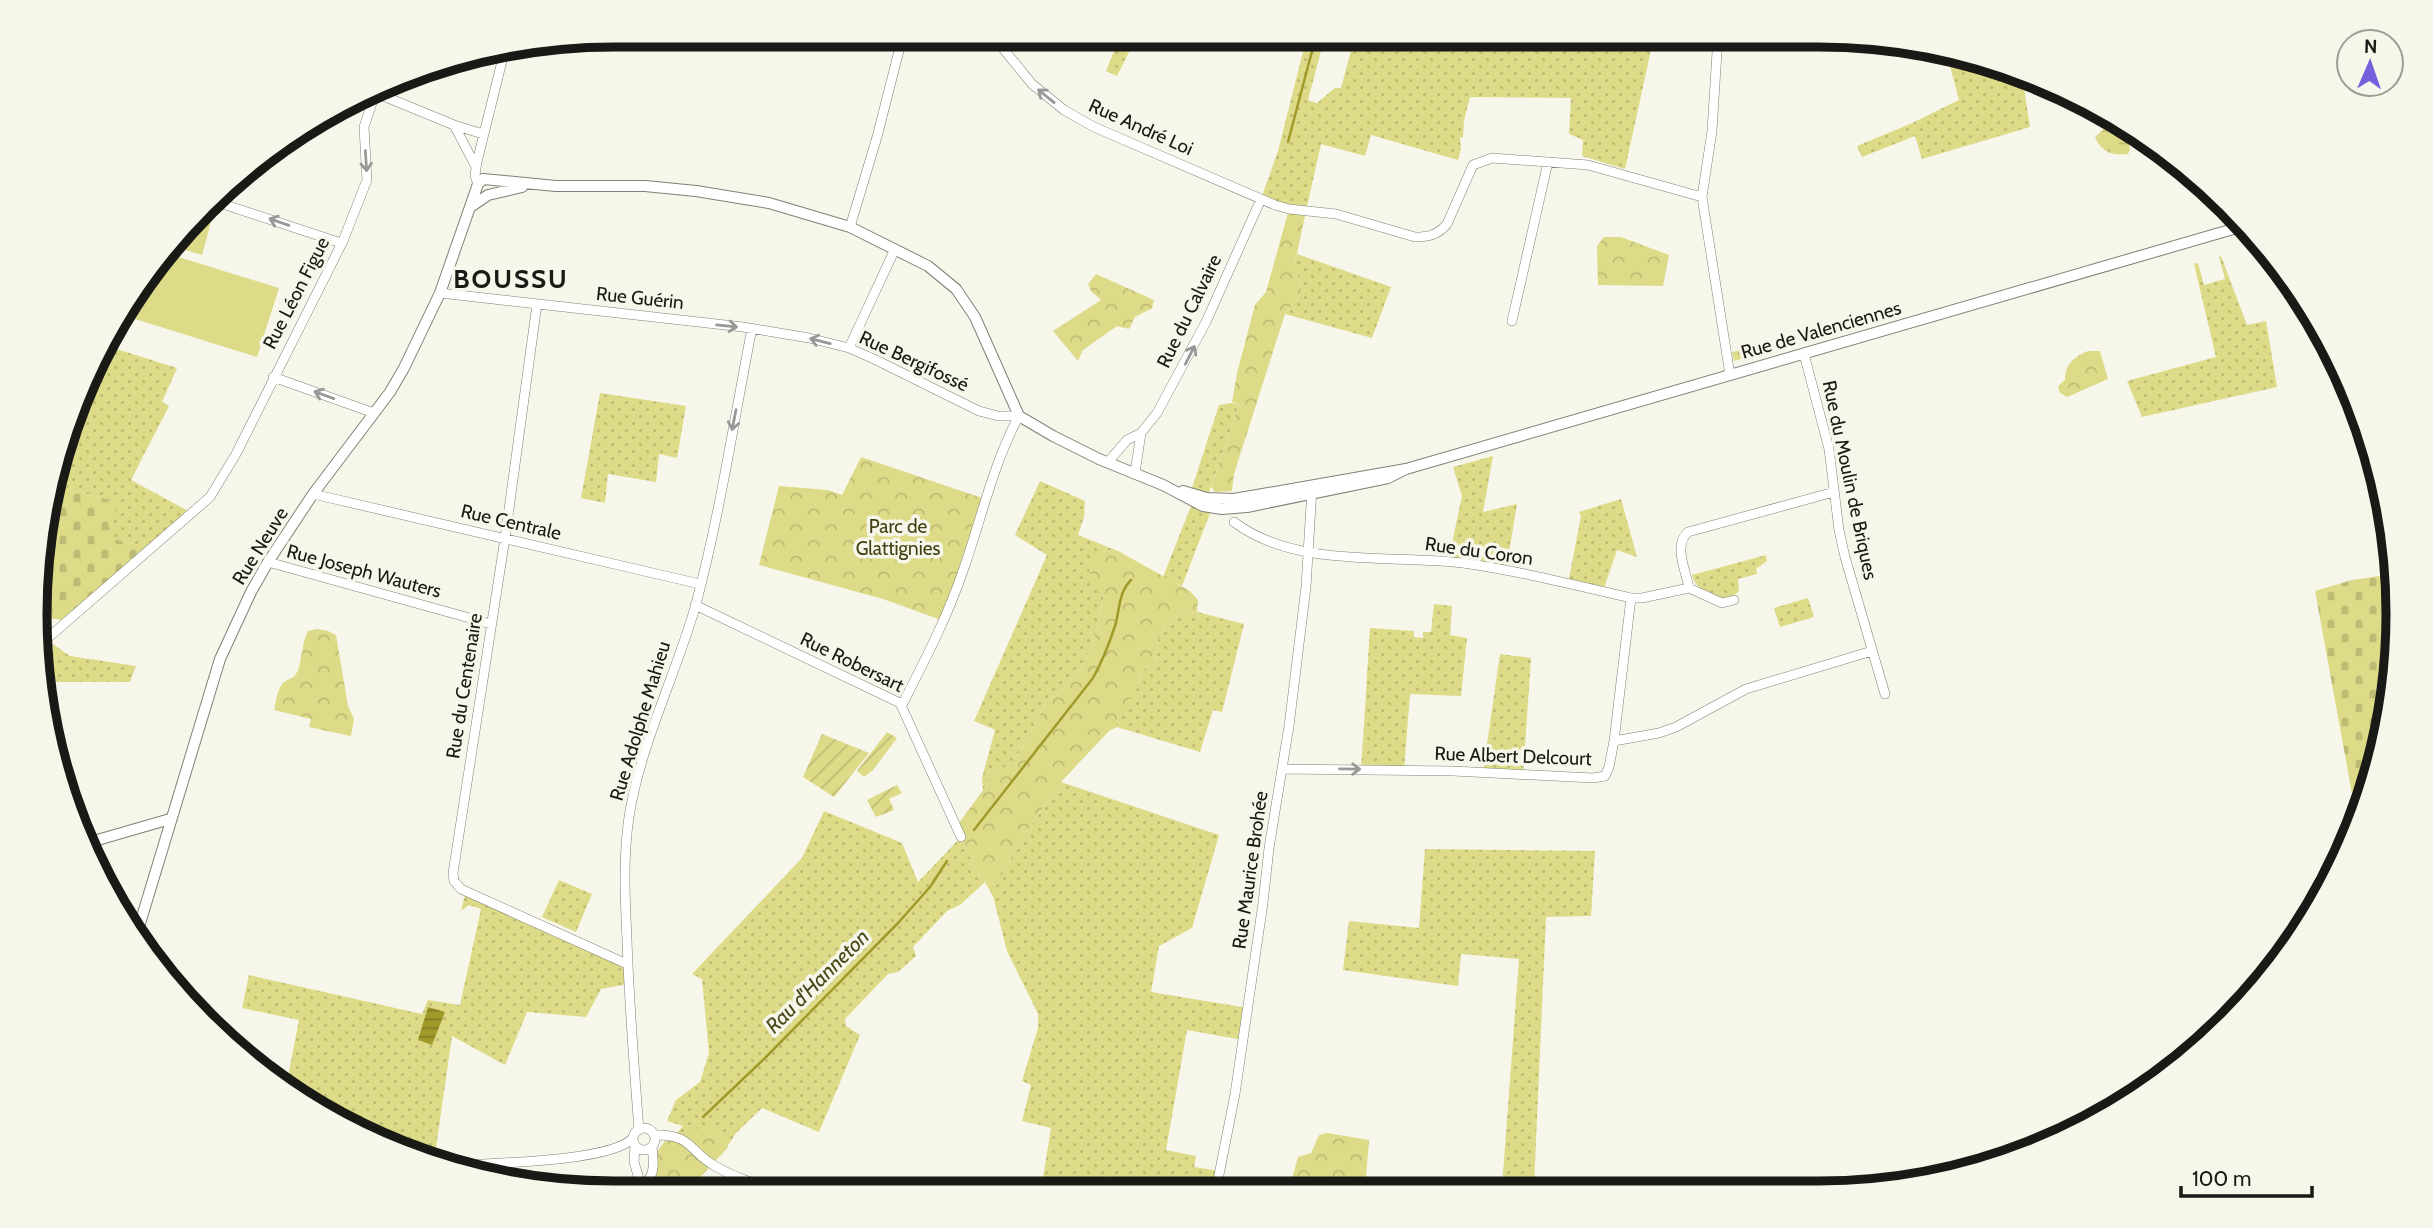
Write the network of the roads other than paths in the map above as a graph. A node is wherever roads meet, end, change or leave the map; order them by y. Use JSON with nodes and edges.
{"nodes":[{"id":1,"x":900,"y":47,"type":"edge"},
{"id":2,"x":1002,"y":47,"type":"edge"},
{"id":3,"x":1717,"y":47,"type":"edge"},
{"id":4,"x":503,"y":58,"type":"edge"},
{"id":5,"x":388,"y":94,"type":"edge"},
{"id":6,"x":383,"y":97,"type":"edge"},
{"id":7,"x":387,"y":98,"type":"junction"},
{"id":8,"x":373,"y":101,"type":"edge"},
{"id":9,"x":454,"y":125,"type":"junction"},
{"id":10,"x":483,"y":134,"type":"junction"},
{"id":11,"x":1548,"y":162,"type":"junction"},
{"id":12,"x":477,"y":164,"type":"junction"},
{"id":13,"x":484,"y":183,"type":"junction"},
{"id":14,"x":545,"y":185,"type":"junction"},
{"id":15,"x":490,"y":195,"type":"junction"},
{"id":16,"x":1702,"y":197,"type":"junction"},
{"id":17,"x":1261,"y":200,"type":"junction"},
{"id":18,"x":223,"y":204,"type":"edge"},
{"id":19,"x":471,"y":208,"type":"junction"},
{"id":20,"x":850,"y":227,"type":"junction"},
{"id":21,"x":2234,"y":228,"type":"edge"},
{"id":22,"x":341,"y":243,"type":"junction"},
{"id":23,"x":895,"y":248,"type":"junction"},
{"id":24,"x":440,"y":293,"type":"junction"},
{"id":25,"x":537,"y":304,"type":"junction"},
{"id":26,"x":1512,"y":321,"type":"dead end"},
{"id":27,"x":752,"y":328,"type":"junction"},
{"id":28,"x":849,"y":348,"type":"junction"},
{"id":29,"x":1804,"y":354,"type":"junction"},
{"id":30,"x":1730,"y":375,"type":"junction"},
{"id":31,"x":273,"y":377,"type":"junction"},
{"id":32,"x":374,"y":414,"type":"junction"},
{"id":33,"x":1019,"y":416,"type":"junction"},
{"id":34,"x":1141,"y":433,"type":"junction"},
{"id":35,"x":1108,"y":462,"type":"junction"},
{"id":36,"x":1135,"y":473,"type":"junction"},
{"id":37,"x":1312,"y":489,"type":"junction"},
{"id":38,"x":1834,"y":492,"type":"junction"},
{"id":39,"x":313,"y":494,"type":"junction"},
{"id":40,"x":1234,"y":522,"type":"dead end"},
{"id":41,"x":505,"y":538,"type":"junction"},
{"id":42,"x":1308,"y":553,"type":"junction"},
{"id":43,"x":268,"y":562,"type":"junction"},
{"id":44,"x":700,"y":584,"type":"junction"},
{"id":45,"x":1689,"y":588,"type":"junction"},
{"id":46,"x":1631,"y":598,"type":"junction"},
{"id":47,"x":1734,"y":600,"type":"dead end"},
{"id":48,"x":695,"y":606,"type":"junction"},
{"id":49,"x":491,"y":624,"type":"junction"},
{"id":50,"x":48,"y":638,"type":"edge"},
{"id":51,"x":1872,"y":651,"type":"junction"},
{"id":52,"x":1885,"y":695,"type":"dead end"},
{"id":53,"x":902,"y":705,"type":"junction"},
{"id":54,"x":1614,"y":741,"type":"junction"},
{"id":55,"x":1282,"y":769,"type":"junction"},
{"id":56,"x":170,"y":819,"type":"junction"},
{"id":57,"x":961,"y":837,"type":"dead end"},
{"id":58,"x":95,"y":841,"type":"edge"},
{"id":59,"x":140,"y":924,"type":"edge"},
{"id":60,"x":627,"y":964,"type":"junction"},
{"id":61,"x":654,"y":1135,"type":"junction"},
{"id":62,"x":636,"y":1138,"type":"junction"},
{"id":63,"x":652,"y":1147,"type":"junction"},
{"id":64,"x":608,"y":1152,"type":"junction"},
{"id":65,"x":634,"y":1162,"type":"junction"},
{"id":66,"x":478,"y":1164,"type":"edge"},
{"id":67,"x":640,"y":1181,"type":"edge"},
{"id":68,"x":649,"y":1181,"type":"edge"},
{"id":69,"x":746,"y":1181,"type":"edge"},
{"id":70,"x":1218,"y":1181,"type":"edge"}],
"edges":[{"from":1,"to":20,"type":"street"},
{"from":17,"to":2,"type":"street","name":"Rue André Loi","one_way":true},
{"from":3,"to":16,"type":"street"},
{"from":4,"to":10,"type":"street"},
{"from":5,"to":7,"type":"street"},
{"from":6,"to":7,"type":"street"},
{"from":7,"to":9,"type":"street"},
{"from":8,"to":22,"type":"street","name":"Rue Léon Figue","one_way":true},
{"from":9,"to":10,"type":"street"},
{"from":9,"to":12,"type":"street"},
{"from":10,"to":12,"type":"street"},
{"from":11,"to":16,"type":"street"},
{"from":11,"to":17,"type":"street","name":"Rue André Loi"},
{"from":11,"to":26,"type":"street"},
{"from":12,"to":13,"type":"street"},
{"from":13,"to":14,"type":"main road"},
{"from":13,"to":15,"type":"main road"},
{"from":13,"to":19,"type":"main road","name":"Rue Neuve"},
{"from":14,"to":15,"type":"main road"},
{"from":14,"to":20,"type":"main road"},
{"from":15,"to":19,"type":"main road"},
{"from":16,"to":30,"type":"street"},
{"from":34,"to":17,"type":"street","name":"Rue du Calvaire","one_way":true},
{"from":22,"to":18,"type":"street","one_way":true},
{"from":19,"to":24,"type":"main road","name":"Rue Neuve"},
{"from":20,"to":23,"type":"main road"},
{"from":21,"to":29,"type":"main road","name":"Rue de Valenciennes"},
{"from":22,"to":31,"type":"street","name":"Rue Léon Figue"},
{"from":23,"to":28,"type":"street"},
{"from":23,"to":33,"type":"main road"},
{"from":24,"to":25,"type":"street","name":"Rue Guérin"},
{"from":24,"to":32,"type":"main road","name":"Rue Neuve"},
{"from":25,"to":27,"type":"street","name":"Rue Guérin","one_way":true},
{"from":25,"to":41,"type":"street","name":"Rue du Centenaire"},
{"from":28,"to":27,"type":"street","name":"Rue Bergifossé","one_way":true},
{"from":27,"to":44,"type":"street","name":"Rue Adolphe Mahieu","one_way":true},
{"from":28,"to":33,"type":"street","name":"Rue Bergifossé"},
{"from":29,"to":30,"type":"main road","name":"Rue de Valenciennes"},
{"from":29,"to":38,"type":"street","name":"Rue du Moulin de Briques"},
{"from":30,"to":37,"type":"main road","name":"Rue de Valenciennes"},
{"from":32,"to":31,"type":"street","one_way":true},
{"from":31,"to":50,"type":"street","name":"Rue Léon Figue"},
{"from":32,"to":39,"type":"main road","name":"Rue Neuve"},
{"from":33,"to":35,"type":"main road","name":"Rue de Valenciennes"},
{"from":33,"to":53,"type":"street"},
{"from":34,"to":35,"type":"street","name":"Rue du Calvaire"},
{"from":34,"to":36,"type":"street","name":"Rue du Calvaire"},
{"from":35,"to":36,"type":"main road","name":"Rue de Valenciennes"},
{"from":36,"to":37,"type":"main road","name":"Rue de Valenciennes"},
{"from":37,"to":42,"type":"street","name":"Rue Maurice Brohée"},
{"from":38,"to":45,"type":"street"},
{"from":38,"to":51,"type":"street","name":"Rue du Moulin de Briques"},
{"from":39,"to":41,"type":"street","name":"Rue Centrale"},
{"from":39,"to":43,"type":"main road","name":"Rue Neuve"},
{"from":40,"to":42,"type":"street"},
{"from":41,"to":44,"type":"street","name":"Rue Centrale"},
{"from":41,"to":49,"type":"street","name":"Rue du Centenaire"},
{"from":42,"to":46,"type":"street","name":"Rue du Coron"},
{"from":42,"to":55,"type":"street","name":"Rue Maurice Brohée"},
{"from":43,"to":49,"type":"street","name":"Rue Joseph Wauters"},
{"from":43,"to":56,"type":"main road","name":"Rue Neuve"},
{"from":44,"to":48,"type":"street","name":"Rue Adolphe Mahieu"},
{"from":45,"to":46,"type":"street","name":"Rue du Coron"},
{"from":45,"to":47,"type":"street"},
{"from":46,"to":54,"type":"street","name":"Rue Albert Delcourt"},
{"from":48,"to":53,"type":"street","name":"Rue Robersart"},
{"from":48,"to":60,"type":"street","name":"Rue Adolphe Mahieu"},
{"from":49,"to":60,"type":"street","name":"Rue du Centenaire"},
{"from":51,"to":52,"type":"street","name":"Rue du Moulin de Briques"},
{"from":51,"to":54,"type":"street"},
{"from":53,"to":57,"type":"street","name":"Rue Robersart"},
{"from":55,"to":54,"type":"street","name":"Rue Albert Delcourt","one_way":true},
{"from":55,"to":70,"type":"street","name":"Rue Maurice Brohée"},
{"from":56,"to":58,"type":"main road"},
{"from":56,"to":59,"type":"main road","name":"Rue Neuve"},
{"from":60,"to":62,"type":"street","name":"Rue Adolphe Mahieu"},
{"from":61,"to":62,"type":"street"},
{"from":61,"to":63,"type":"street"},
{"from":61,"to":69,"type":"street"},
{"from":62,"to":63,"type":"street"},
{"from":62,"to":64,"type":"street"},
{"from":62,"to":65,"type":"street","name":"Rue Adolphe Mahieu"},
{"from":63,"to":68,"type":"street"},
{"from":64,"to":65,"type":"street"},
{"from":64,"to":66,"type":"street"},
{"from":65,"to":67,"type":"street","name":"Rue Adolphe Mahieu"}]}
